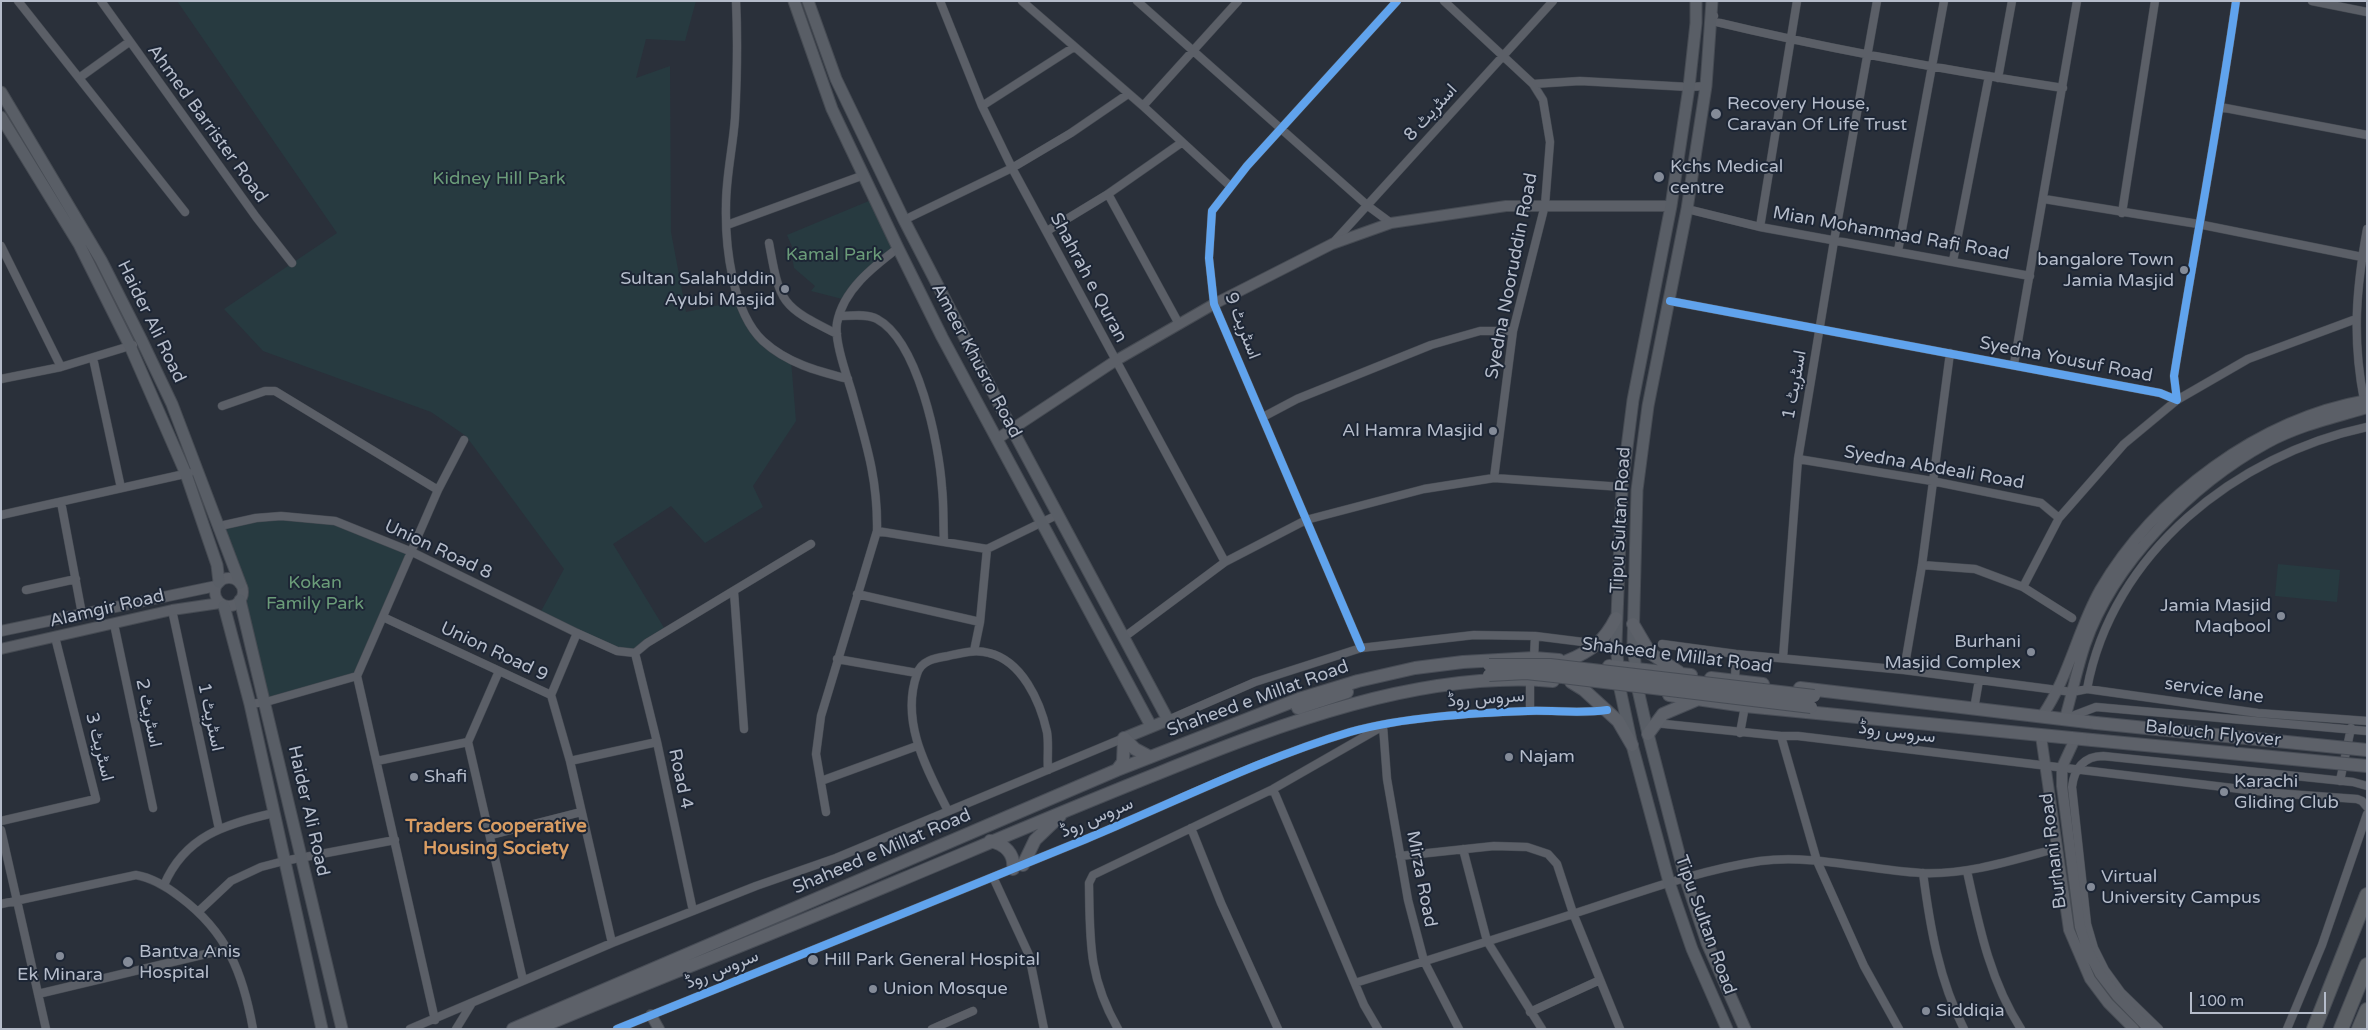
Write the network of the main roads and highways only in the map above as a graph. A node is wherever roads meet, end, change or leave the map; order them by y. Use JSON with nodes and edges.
{"nodes":[{"id":1,"x":794,"y":1,"type":"edge"},
{"id":2,"x":808,"y":1,"type":"edge"},
{"id":3,"x":1696,"y":1,"type":"edge"},
{"id":4,"x":1712,"y":1,"type":"edge"},
{"id":5,"x":1712,"y":21,"type":"junction"},
{"id":6,"x":1696,"y":23,"type":"junction"},
{"id":7,"x":1,"y":92,"type":"edge"},
{"id":8,"x":1,"y":117,"type":"edge"},
{"id":9,"x":1652,"y":296,"type":"junction"},
{"id":10,"x":1670,"y":301,"type":"junction"},
{"id":11,"x":240,"y":583,"type":"road end"},
{"id":12,"x":218,"y":584,"type":"road end"},
{"id":13,"x":240,"y":600,"type":"road end"},
{"id":14,"x":222,"y":604,"type":"road end"},
{"id":15,"x":1616,"y":618,"type":"junction"},
{"id":16,"x":1633,"y":624,"type":"junction"},
{"id":17,"x":1567,"y":661,"type":"junction"},
{"id":18,"x":1604,"y":666,"type":"junction"},
{"id":19,"x":1618,"y":667,"type":"junction"},
{"id":20,"x":1635,"y":668,"type":"junction"},
{"id":21,"x":1489,"y":670,"type":"junction"},
{"id":22,"x":1662,"y":672,"type":"junction"},
{"id":23,"x":1685,"y":675,"type":"junction"},
{"id":24,"x":1572,"y":682,"type":"junction"},
{"id":25,"x":1606,"y":687,"type":"junction"},
{"id":26,"x":1620,"y":689,"type":"junction"},
{"id":27,"x":1638,"y":690,"type":"junction"},
{"id":28,"x":1663,"y":694,"type":"junction"},
{"id":29,"x":1696,"y":700,"type":"junction"},
{"id":30,"x":1812,"y":702,"type":"junction"},
{"id":31,"x":1978,"y":710,"type":"junction"},
{"id":32,"x":2096,"y":723,"type":"joint"},
{"id":33,"x":1152,"y":726,"type":"junction"},
{"id":34,"x":1651,"y":728,"type":"junction"},
{"id":35,"x":1972,"y":729,"type":"junction"},
{"id":36,"x":1214,"y":731,"type":"junction"},
{"id":37,"x":1258,"y":734,"type":"junction"},
{"id":38,"x":2056,"y":737,"type":"joint"},
{"id":39,"x":1124,"y":738,"type":"junction"},
{"id":40,"x":1632,"y":745,"type":"junction"},
{"id":41,"x":2367,"y":750,"type":"edge"},
{"id":42,"x":1150,"y":757,"type":"junction"},
{"id":43,"x":2367,"y":766,"type":"edge"},
{"id":44,"x":1117,"y":770,"type":"junction"},
{"id":45,"x":1067,"y":809,"type":"junction"},
{"id":46,"x":990,"y":841,"type":"junction"},
{"id":47,"x":2367,"y":895,"type":"edge"},
{"id":48,"x":2367,"y":965,"type":"edge"},
{"id":49,"x":2367,"y":1010,"type":"edge"},
{"id":50,"x":2314,"y":1028,"type":"edge"},
{"id":51,"x":322,"y":1029,"type":"edge"},
{"id":52,"x":342,"y":1029,"type":"edge"},
{"id":53,"x":513,"y":1029,"type":"edge"},
{"id":54,"x":536,"y":1029,"type":"edge"},
{"id":55,"x":1727,"y":1029,"type":"edge"},
{"id":56,"x":1745,"y":1029,"type":"edge"},
{"id":57,"x":2342,"y":1029,"type":"edge"},
{"id":58,"x":2359,"y":1029,"type":"edge"}],
"edges":[{"from":1,"to":33,"type":"main road","name":"Ameer Khusro Road"},
{"from":2,"to":33,"type":"main road","name":"Ameer Khusro Road"},
{"from":3,"to":6,"type":"main road","name":"Tipu Sultan Road"},
{"from":4,"to":5,"type":"main road","name":"Tipu Sultan Road"},
{"from":5,"to":6,"type":"main road"},
{"from":5,"to":10,"type":"main road","name":"Tipu Sultan Road"},
{"from":6,"to":9,"type":"main road","name":"Tipu Sultan Road"},
{"from":7,"to":11,"type":"main road","name":"Haider Ali Road"},
{"from":8,"to":12,"type":"main road","name":"Haider Ali Road"},
{"from":9,"to":10,"type":"main road"},
{"from":9,"to":15,"type":"main road","name":"Tipu Sultan Road"},
{"from":10,"to":16,"type":"main road","name":"Tipu Sultan Road"},
{"from":13,"to":52,"type":"main road","name":"Haider Ali Road"},
{"from":14,"to":51,"type":"main road","name":"Haider Ali Road"},
{"from":15,"to":17,"type":"main road"},
{"from":15,"to":19,"type":"main road","name":"Tipu Sultan Road"},
{"from":16,"to":20,"type":"main road","name":"Tipu Sultan Road"},
{"from":16,"to":23,"type":"main road"},
{"from":17,"to":18,"type":"main road","name":"Shaheed e Millat Road"},
{"from":17,"to":36,"type":"main road","name":"Shaheed e Millat Road"},
{"from":18,"to":19,"type":"main road","name":"Shaheed e Millat Road"},
{"from":18,"to":25,"type":"main road"},
{"from":19,"to":20,"type":"main road","name":"Shaheed e Millat Road"},
{"from":19,"to":26,"type":"main road","name":"Tipu Sultan Road"},
{"from":20,"to":22,"type":"main road","name":"Shaheed e Millat Road"},
{"from":20,"to":27,"type":"main road","name":"Tipu Sultan Road"},
{"from":21,"to":30,"type":"main road","bridge":true},
{"from":21,"to":36,"type":"main road"},
{"from":21,"to":37,"type":"main road"},
{"from":22,"to":23,"type":"main road","name":"Shaheed e Millat Road"},
{"from":22,"to":28,"type":"main road"},
{"from":23,"to":31,"type":"main road","name":"Shaheed e Millat Road"},
{"from":24,"to":25,"type":"main road","name":"Shaheed e Millat Road"},
{"from":24,"to":37,"type":"main road","name":"Shaheed e Millat Road"},
{"from":24,"to":40,"type":"main road"},
{"from":25,"to":26,"type":"main road","name":"Shaheed e Millat Road"},
{"from":26,"to":27,"type":"main road","name":"Shaheed e Millat Road"},
{"from":26,"to":40,"type":"main road","name":"Tipu Sultan Road"},
{"from":27,"to":28,"type":"main road","name":"Shaheed e Millat Road"},
{"from":27,"to":34,"type":"main road","name":"Tipu Sultan Road"},
{"from":28,"to":29,"type":"main road","name":"Shaheed e Millat Road"},
{"from":29,"to":34,"type":"main road"},
{"from":29,"to":35,"type":"main road","name":"Shaheed e Millat Road"},
{"from":30,"to":31,"type":"main road"},
{"from":30,"to":35,"type":"main road"},
{"from":31,"to":32,"type":"main road","name":"Shaheed e Millat Road"},
{"from":32,"to":41,"type":"main road","name":"Balouch Flyover","bridge":true},
{"from":33,"to":39,"type":"main road"},
{"from":34,"to":56,"type":"main road","name":"Tipu Sultan Road"},
{"from":35,"to":38,"type":"main road","name":"Shaheed e Millat Road"},
{"from":36,"to":42,"type":"main road","name":"Shaheed e Millat Road"},
{"from":37,"to":45,"type":"main road","name":"Shaheed e Millat Road"},
{"from":38,"to":43,"type":"main road","name":"Balouch Flyover","bridge":true},
{"from":39,"to":42,"type":"main road"},
{"from":39,"to":44,"type":"main road"},
{"from":40,"to":55,"type":"main road","name":"Tipu Sultan Road"},
{"from":42,"to":44,"type":"main road","name":"Shaheed e Millat Road"},
{"from":44,"to":53,"type":"main road","name":"Shaheed e Millat Road"},
{"from":45,"to":46,"type":"main road","name":"Shaheed e Millat Road"},
{"from":45,"to":46,"type":"main road"},
{"from":46,"to":54,"type":"main road","name":"Shaheed e Millat Road"},
{"from":47,"to":50,"type":"highway"},
{"from":48,"to":57,"type":"highway"},
{"from":49,"to":58,"type":"highway"}]}
